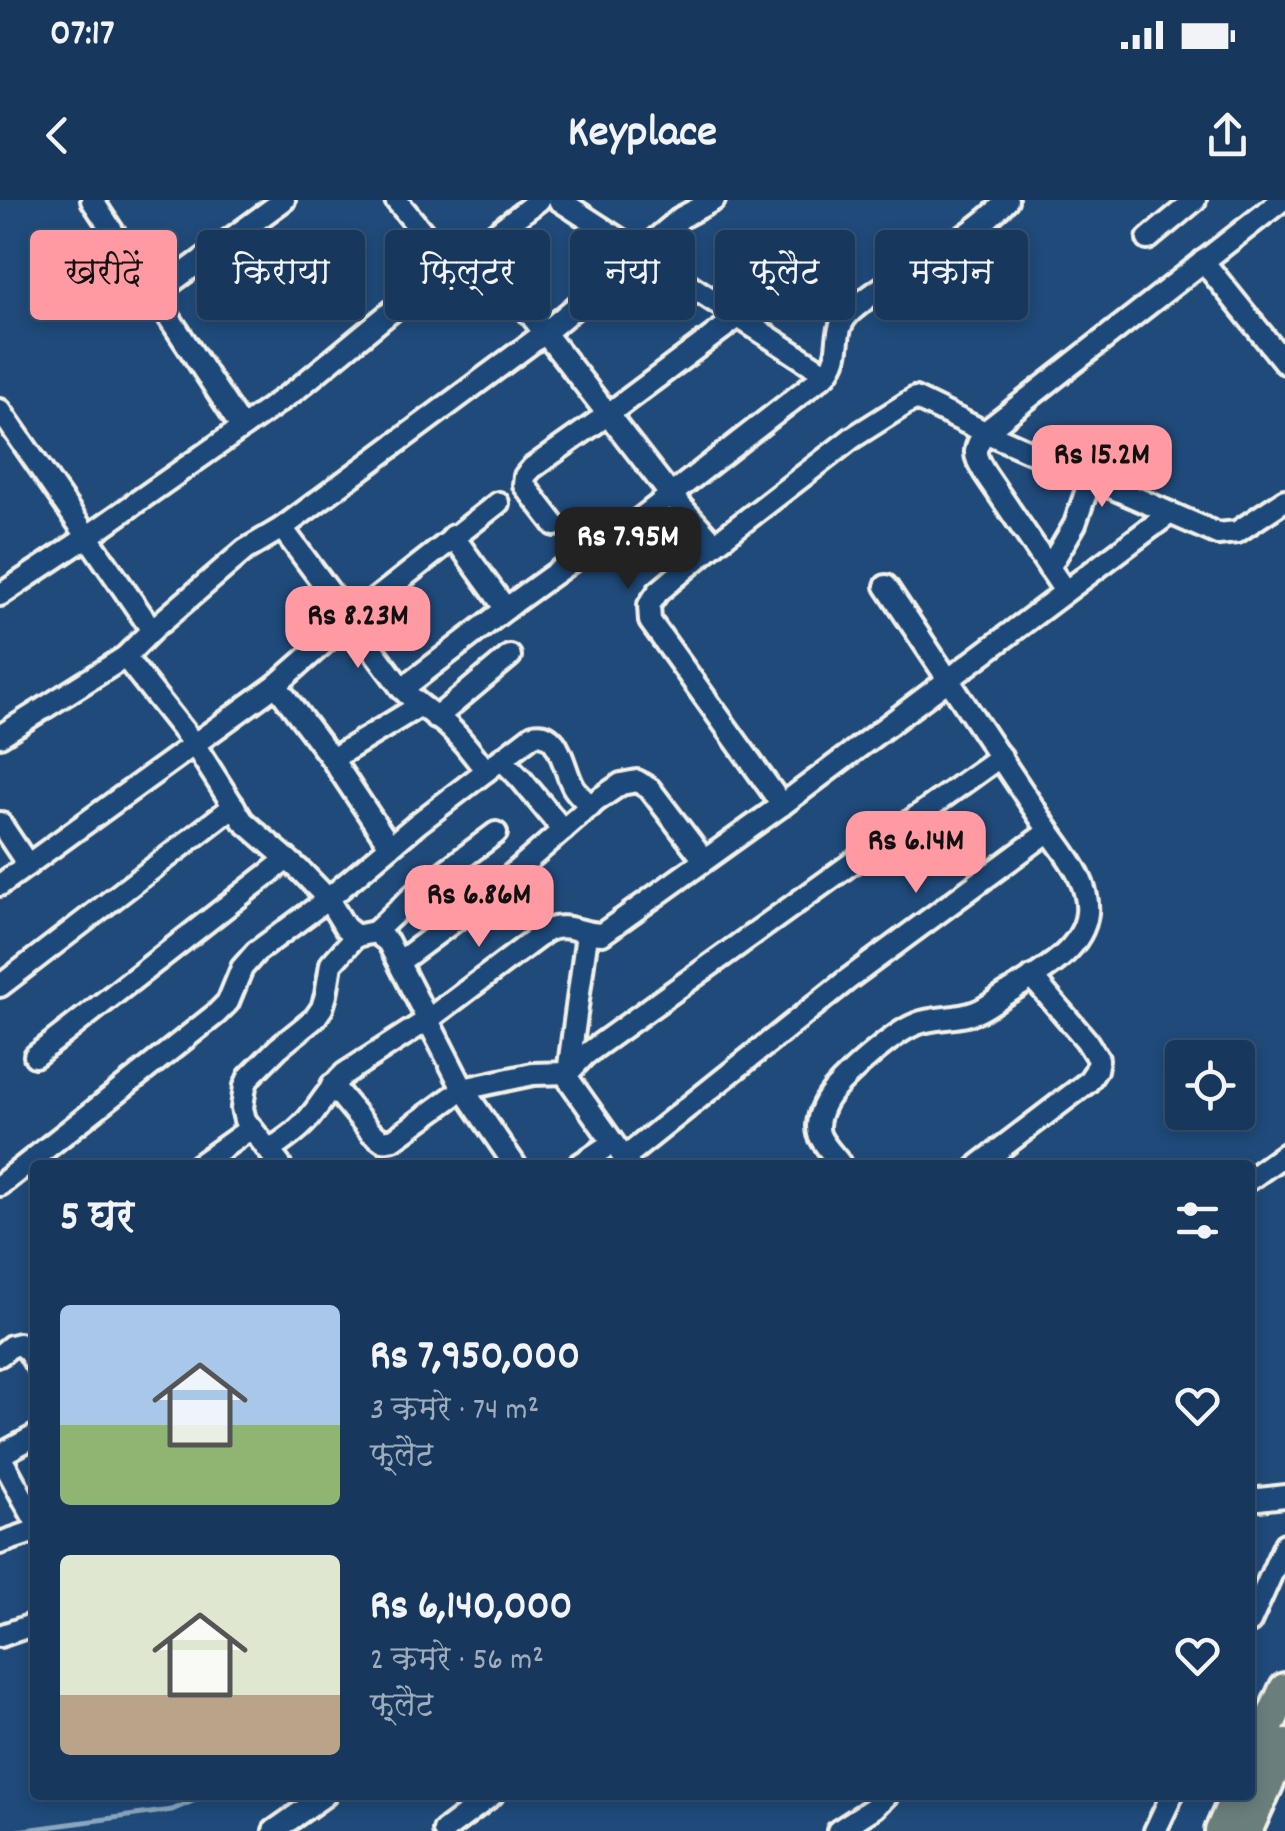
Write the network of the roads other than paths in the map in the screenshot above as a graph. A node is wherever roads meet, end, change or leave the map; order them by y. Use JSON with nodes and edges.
{"nodes":[{"id":1,"x":92,"y":200,"type":"edge"},
{"id":2,"x":247,"y":200,"type":"edge"},
{"id":3,"x":284,"y":200,"type":"edge"},
{"id":4,"x":396,"y":200,"type":"edge"},
{"id":5,"x":539,"y":200,"type":"edge"},
{"id":6,"x":559,"y":200,"type":"edge"},
{"id":7,"x":714,"y":200,"type":"edge"},
{"id":8,"x":1007,"y":200,"type":"edge"},
{"id":9,"x":1195,"y":200,"type":"edge"},
{"id":10,"x":1282,"y":200,"type":"edge"},
{"id":11,"x":262,"y":216,"type":"junction"},
{"id":12,"x":112,"y":230,"type":"edge"},
{"id":13,"x":421,"y":230,"type":"edge"},
{"id":14,"x":500,"y":230,"type":"edge"},
{"id":15,"x":604,"y":230,"type":"edge"},
{"id":16,"x":667,"y":230,"type":"edge"},
{"id":17,"x":1148,"y":239,"type":"dead end"},
{"id":18,"x":1203,"y":261,"type":"junction"},
{"id":19,"x":177,"y":277,"type":"edge"},
{"id":20,"x":570,"y":312,"type":"edge"},
{"id":21,"x":385,"y":317,"type":"edge"},
{"id":22,"x":171,"y":320,"type":"edge"},
{"id":23,"x":536,"y":320,"type":"edge"},
{"id":24,"x":734,"y":320,"type":"edge"},
{"id":25,"x":743,"y":320,"type":"edge"},
{"id":26,"x":546,"y":332,"type":"junction"},
{"id":27,"x":1285,"y":363,"type":"edge"},
{"id":28,"x":826,"y":374,"type":"junction"},
{"id":29,"x":0,"y":410,"type":"edge"},
{"id":30,"x":608,"y":415,"type":"junction"},
{"id":31,"x":241,"y":427,"type":"junction"},
{"id":32,"x":985,"y":432,"type":"junction"},
{"id":33,"x":1091,"y":478,"type":"junction"},
{"id":34,"x":670,"y":494,"type":"junction"},
{"id":35,"x":1285,"y":500,"type":"edge"},
{"id":36,"x":498,"y":503,"type":"dead end"},
{"id":37,"x":1170,"y":512,"type":"junction"},
{"id":38,"x":555,"y":525,"type":"dead end"},
{"id":39,"x":282,"y":528,"type":"junction"},
{"id":40,"x":453,"y":536,"type":"junction"},
{"id":41,"x":87,"y":537,"type":"junction"},
{"id":42,"x":715,"y":544,"type":"junction"},
{"id":43,"x":1049,"y":568,"type":"junction"},
{"id":44,"x":886,"y":586,"type":"dead end"},
{"id":45,"x":1065,"y":591,"type":"junction"},
{"id":46,"x":0,"y":595,"type":"edge"},
{"id":47,"x":506,"y":609,"type":"junction"},
{"id":48,"x":352,"y":620,"type":"junction"},
{"id":49,"x":152,"y":630,"type":"junction"},
{"id":50,"x":510,"y":656,"type":"dead end"},
{"id":51,"x":124,"y":657,"type":"junction"},
{"id":52,"x":950,"y":678,"type":"junction"},
{"id":53,"x":276,"y":685,"type":"junction"},
{"id":54,"x":402,"y":689,"type":"junction"},
{"id":55,"x":428,"y":712,"type":"junction"},
{"id":56,"x":0,"y":736,"type":"edge"},
{"id":57,"x":194,"y":744,"type":"junction"},
{"id":58,"x":1001,"y":756,"type":"junction"},
{"id":59,"x":332,"y":759,"type":"junction"},
{"id":60,"x":494,"y":765,"type":"junction"},
{"id":61,"x":782,"y":805,"type":"junction"},
{"id":62,"x":234,"y":806,"type":"junction"},
{"id":63,"x":590,"y":806,"type":"junction"},
{"id":64,"x":0,"y":823,"type":"edge"},
{"id":65,"x":564,"y":830,"type":"junction"},
{"id":66,"x":1049,"y":830,"type":"junction"},
{"id":67,"x":496,"y":833,"type":"dead end"},
{"id":68,"x":390,"y":846,"type":"junction"},
{"id":69,"x":287,"y":859,"type":"junction"},
{"id":70,"x":704,"y":860,"type":"junction"},
{"id":71,"x":28,"y":864,"type":"junction"},
{"id":72,"x":0,"y":885,"type":"edge"},
{"id":73,"x":328,"y":898,"type":"junction"},
{"id":74,"x":366,"y":934,"type":"junction"},
{"id":75,"x":588,"y":934,"type":"junction"},
{"id":76,"x":399,"y":962,"type":"junction"},
{"id":77,"x":1032,"y":978,"type":"junction"},
{"id":78,"x":0,"y":986,"type":"edge"},
{"id":79,"x":429,"y":1019,"type":"junction"},
{"id":80,"x":34,"y":1056,"type":"dead end"},
{"id":81,"x":568,"y":1072,"type":"junction"},
{"id":82,"x":332,"y":1084,"type":"junction"},
{"id":83,"x":464,"y":1088,"type":"junction"},
{"id":84,"x":251,"y":1128,"type":"junction"},
{"id":85,"x":1285,"y":1154,"type":"edge"},
{"id":86,"x":622,"y":1155,"type":"edge"},
{"id":87,"x":275,"y":1158,"type":"edge"},
{"id":88,"x":32,"y":1160,"type":"edge"},
{"id":89,"x":205,"y":1160,"type":"edge"},
{"id":90,"x":512,"y":1160,"type":"edge"},
{"id":91,"x":837,"y":1160,"type":"edge"},
{"id":92,"x":985,"y":1160,"type":"edge"},
{"id":93,"x":30,"y":1161,"type":"edge"},
{"id":94,"x":1255,"y":1175,"type":"edge"},
{"id":95,"x":0,"y":1185,"type":"edge"},
{"id":96,"x":30,"y":1354,"type":"edge"},
{"id":97,"x":0,"y":1355,"type":"edge"},
{"id":98,"x":30,"y":1439,"type":"edge"},
{"id":99,"x":0,"y":1456,"type":"edge"},
{"id":100,"x":1285,"y":1496,"type":"edge"},
{"id":101,"x":1255,"y":1499,"type":"edge"},
{"id":102,"x":30,"y":1511,"type":"edge"},
{"id":103,"x":30,"y":1533,"type":"edge"},
{"id":104,"x":0,"y":1543,"type":"edge"},
{"id":105,"x":1285,"y":1544,"type":"edge"},
{"id":106,"x":1255,"y":1611,"type":"edge"},
{"id":107,"x":30,"y":1626,"type":"edge"},
{"id":108,"x":0,"y":1636,"type":"edge"},
{"id":109,"x":1285,"y":1689,"type":"edge"},
{"id":110,"x":1285,"y":1745,"type":"edge"},
{"id":111,"x":1255,"y":1756,"type":"edge"},
{"id":112,"x":319,"y":1800,"type":"edge"},
{"id":113,"x":485,"y":1800,"type":"edge"},
{"id":114,"x":881,"y":1800,"type":"edge"},
{"id":115,"x":1170,"y":1800,"type":"edge"},
{"id":116,"x":1235,"y":1800,"type":"edge"},
{"id":117,"x":274,"y":1831,"type":"edge"},
{"id":118,"x":444,"y":1831,"type":"edge"},
{"id":119,"x":838,"y":1831,"type":"edge"},
{"id":120,"x":1155,"y":1831,"type":"edge"},
{"id":121,"x":1221,"y":1831,"type":"edge"},
{"id":122,"x":1246,"y":1831,"type":"edge"}],
"edges":[{"from":1,"to":12,"type":"street"},
{"from":2,"to":11,"type":"street"},
{"from":3,"to":11,"type":"street"},
{"from":4,"to":13,"type":"street"},
{"from":5,"to":14,"type":"street"},
{"from":6,"to":15,"type":"street"},
{"from":7,"to":16,"type":"street"},
{"from":8,"to":28,"type":"street"},
{"from":9,"to":17,"type":"street"},
{"from":10,"to":18,"type":"street"},
{"from":11,"to":19,"type":"street"},
{"from":18,"to":27,"type":"street"},
{"from":18,"to":32,"type":"street"},
{"from":20,"to":26,"type":"street"},
{"from":21,"to":31,"type":"street"},
{"from":22,"to":31,"type":"street"},
{"from":23,"to":26,"type":"street"},
{"from":24,"to":30,"type":"street"},
{"from":25,"to":28,"type":"street"},
{"from":26,"to":30,"type":"street"},
{"from":26,"to":39,"type":"street"},
{"from":28,"to":34,"type":"street"},
{"from":29,"to":41,"type":"street"},
{"from":30,"to":34,"type":"street"},
{"from":30,"to":38,"type":"street"},
{"from":31,"to":41,"type":"street"},
{"from":32,"to":33,"type":"street"},
{"from":32,"to":42,"type":"street"},
{"from":32,"to":43,"type":"street"},
{"from":33,"to":37,"type":"street"},
{"from":33,"to":43,"type":"street"},
{"from":34,"to":42,"type":"street"},
{"from":34,"to":47,"type":"street"},
{"from":35,"to":37,"type":"street"},
{"from":36,"to":40,"type":"street"},
{"from":37,"to":45,"type":"street"},
{"from":39,"to":48,"type":"street"},
{"from":39,"to":49,"type":"street"},
{"from":40,"to":47,"type":"street"},
{"from":40,"to":48,"type":"street"},
{"from":41,"to":46,"type":"street"},
{"from":41,"to":49,"type":"street"},
{"from":42,"to":61,"type":"street"},
{"from":43,"to":45,"type":"street"},
{"from":44,"to":52,"type":"street"},
{"from":45,"to":52,"type":"street"},
{"from":47,"to":54,"type":"street"},
{"from":48,"to":53,"type":"street"},
{"from":48,"to":54,"type":"street"},
{"from":49,"to":51,"type":"street"},
{"from":50,"to":55,"type":"street"},
{"from":51,"to":56,"type":"street"},
{"from":51,"to":57,"type":"street"},
{"from":52,"to":58,"type":"street"},
{"from":52,"to":61,"type":"street"},
{"from":53,"to":57,"type":"street"},
{"from":53,"to":59,"type":"street"},
{"from":54,"to":55,"type":"street"},
{"from":55,"to":59,"type":"street"},
{"from":55,"to":60,"type":"street"},
{"from":57,"to":62,"type":"street"},
{"from":57,"to":71,"type":"street"},
{"from":58,"to":66,"type":"street"},
{"from":58,"to":81,"type":"street"},
{"from":59,"to":68,"type":"street"},
{"from":60,"to":63,"type":"street"},
{"from":60,"to":65,"type":"street"},
{"from":60,"to":68,"type":"street"},
{"from":61,"to":70,"type":"street"},
{"from":62,"to":69,"type":"street"},
{"from":62,"to":78,"type":"street"},
{"from":63,"to":65,"type":"street"},
{"from":63,"to":70,"type":"street"},
{"from":64,"to":71,"type":"street"},
{"from":65,"to":76,"type":"street"},
{"from":66,"to":77,"type":"street"},
{"from":66,"to":86,"type":"street"},
{"from":67,"to":74,"type":"street"},
{"from":68,"to":73,"type":"street"},
{"from":69,"to":73,"type":"street"},
{"from":69,"to":80,"type":"street"},
{"from":70,"to":75,"type":"street"},
{"from":71,"to":72,"type":"street"},
{"from":73,"to":74,"type":"street"},
{"from":73,"to":88,"type":"street"},
{"from":74,"to":76,"type":"street"},
{"from":74,"to":84,"type":"street"},
{"from":75,"to":79,"type":"street"},
{"from":75,"to":81,"type":"street"},
{"from":76,"to":79,"type":"street"},
{"from":77,"to":91,"type":"street"},
{"from":77,"to":92,"type":"street"},
{"from":79,"to":82,"type":"street"},
{"from":79,"to":83,"type":"street"},
{"from":81,"to":83,"type":"street"},
{"from":81,"to":86,"type":"street"},
{"from":82,"to":83,"type":"street"},
{"from":82,"to":87,"type":"street"},
{"from":83,"to":90,"type":"street"},
{"from":84,"to":87,"type":"street"},
{"from":84,"to":89,"type":"street"},
{"from":85,"to":94,"type":"street"},
{"from":93,"to":95,"type":"street"},
{"from":96,"to":97,"type":"street"},
{"from":98,"to":99,"type":"street"},
{"from":99,"to":102,"type":"street"},
{"from":100,"to":101,"type":"street"},
{"from":103,"to":104,"type":"street"},
{"from":105,"to":106,"type":"street"},
{"from":107,"to":108,"type":"street"},
{"from":109,"to":111,"type":"highway"},
{"from":110,"to":122,"type":"highway"},
{"from":112,"to":117,"type":"street"},
{"from":113,"to":118,"type":"street"},
{"from":114,"to":119,"type":"street"},
{"from":115,"to":120,"type":"street"},
{"from":116,"to":121,"type":"highway"}]}
